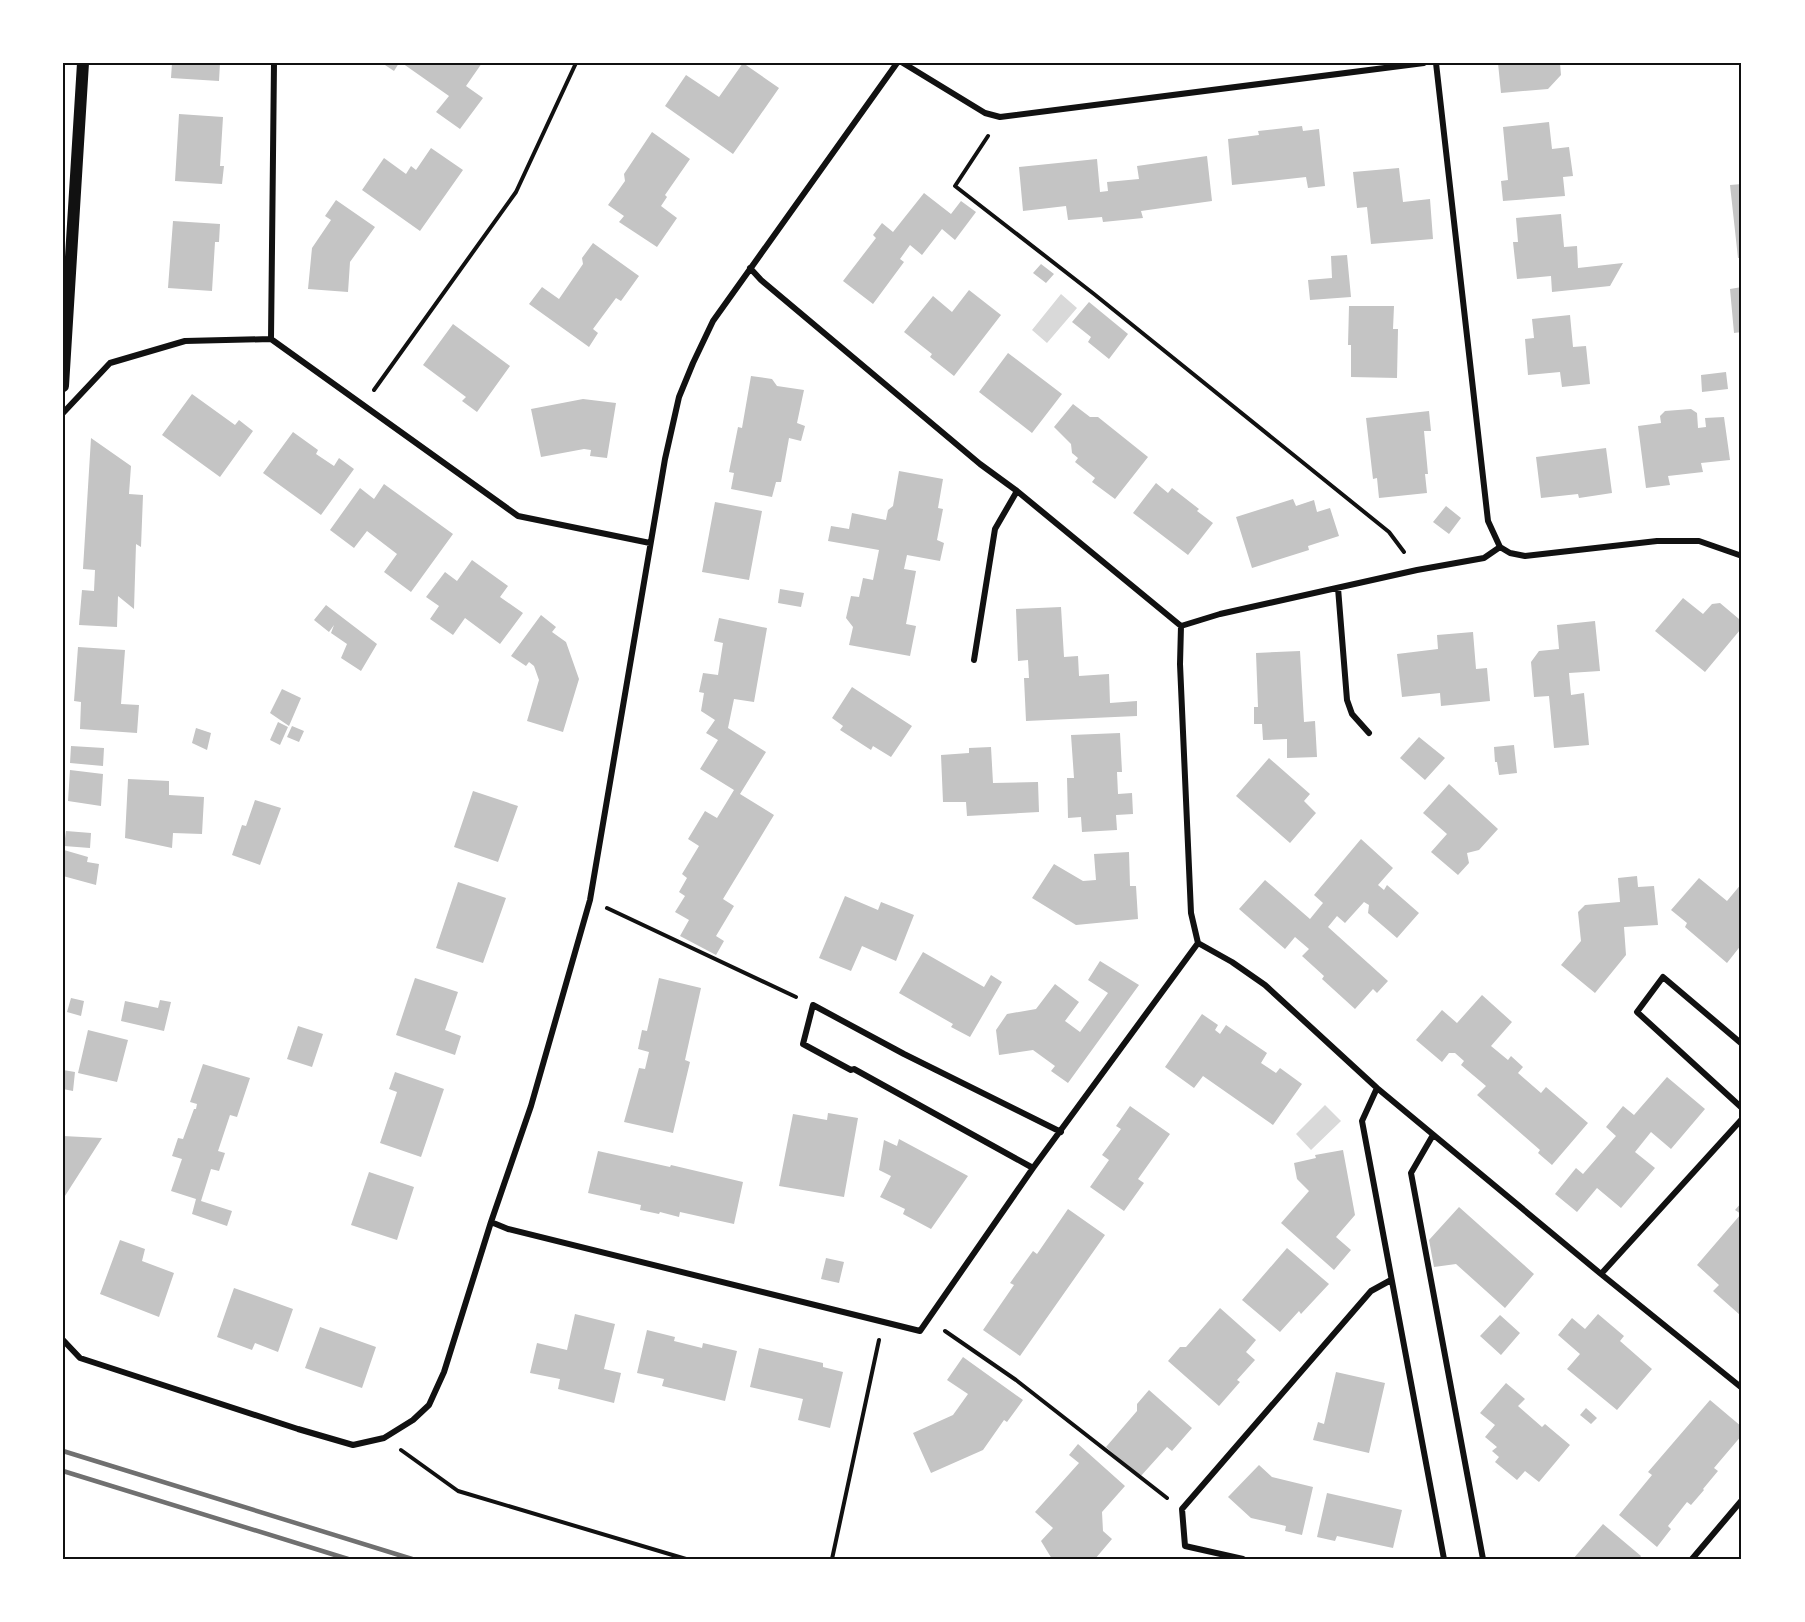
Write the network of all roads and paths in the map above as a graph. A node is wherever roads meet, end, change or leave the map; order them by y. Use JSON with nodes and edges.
{"nodes":[{"id":1,"x":83,"y":63,"type":"edge"},
{"id":2,"x":274,"y":63,"type":"edge"},
{"id":3,"x":576,"y":63,"type":"edge"},
{"id":4,"x":897,"y":63,"type":"edge"},
{"id":5,"x":903,"y":63,"type":"edge"},
{"id":6,"x":1424,"y":63,"type":"edge"},
{"id":7,"x":1436,"y":63,"type":"edge"},
{"id":8,"x":1000,"y":117,"type":"junction"},
{"id":9,"x":750,"y":268,"type":"junction"},
{"id":10,"x":270,"y":339,"type":"junction"},
{"id":11,"x":63,"y":386,"type":"edge"},
{"id":12,"x":363,"y":405,"type":"junction"},
{"id":13,"x":63,"y":413,"type":"edge"},
{"id":14,"x":1017,"y":491,"type":"junction"},
{"id":15,"x":650,"y":543,"type":"junction"},
{"id":16,"x":1500,"y":547,"type":"junction"},
{"id":17,"x":1742,"y":556,"type":"edge"},
{"id":18,"x":1417,"y":570,"type":"junction"},
{"id":19,"x":1338,"y":588,"type":"junction"},
{"id":20,"x":1181,"y":626,"type":"junction"},
{"id":21,"x":975,"y":660,"type":"dead end"},
{"id":22,"x":1369,"y":733,"type":"dead end"},
{"id":23,"x":590,"y":900,"type":"junction"},
{"id":24,"x":1198,"y":943,"type":"junction"},
{"id":25,"x":813,"y":1005,"type":"junction"},
{"id":26,"x":1742,"y":1044,"type":"edge"},
{"id":27,"x":1377,"y":1088,"type":"junction"},
{"id":28,"x":1742,"y":1108,"type":"edge"},
{"id":29,"x":1742,"y":1119,"type":"edge"},
{"id":30,"x":1061,"y":1132,"type":"junction"},
{"id":31,"x":1433,"y":1135,"type":"junction"},
{"id":32,"x":1033,"y":1168,"type":"junction"},
{"id":33,"x":491,"y":1222,"type":"junction"},
{"id":34,"x":1601,"y":1274,"type":"junction"},
{"id":35,"x":1391,"y":1280,"type":"junction"},
{"id":36,"x":929,"y":1319,"type":"junction"},
{"id":37,"x":883,"y":1322,"type":"junction"},
{"id":38,"x":63,"y":1340,"type":"edge"},
{"id":39,"x":1742,"y":1388,"type":"edge"},
{"id":40,"x":384,"y":1438,"type":"junction"},
{"id":41,"x":1742,"y":1500,"type":"edge"},
{"id":42,"x":1182,"y":1509,"type":"junction"},
{"id":43,"x":686,"y":1559,"type":"edge"},
{"id":44,"x":832,"y":1559,"type":"edge"},
{"id":45,"x":1243,"y":1559,"type":"edge"},
{"id":46,"x":1444,"y":1559,"type":"edge"},
{"id":47,"x":1483,"y":1559,"type":"edge"},
{"id":48,"x":1692,"y":1559,"type":"edge"}],
"edges":[{"from":1,"to":11,"type":"main road"},
{"from":2,"to":10,"type":"street"},
{"from":3,"to":12,"type":"path"},
{"from":4,"to":9,"type":"street"},
{"from":5,"to":8,"type":"street"},
{"from":6,"to":8,"type":"street"},
{"from":7,"to":16,"type":"street"},
{"from":8,"to":18,"type":"path"},
{"from":9,"to":14,"type":"street"},
{"from":9,"to":15,"type":"street"},
{"from":10,"to":12,"type":"street"},
{"from":10,"to":13,"type":"street"},
{"from":12,"to":15,"type":"street"},
{"from":14,"to":20,"type":"street"},
{"from":14,"to":21,"type":"street"},
{"from":15,"to":23,"type":"street"},
{"from":16,"to":17,"type":"street"},
{"from":16,"to":18,"type":"street"},
{"from":18,"to":19,"type":"street"},
{"from":19,"to":20,"type":"street"},
{"from":19,"to":22,"type":"street"},
{"from":20,"to":24,"type":"street"},
{"from":23,"to":25,"type":"path"},
{"from":23,"to":33,"type":"street"},
{"from":24,"to":27,"type":"street"},
{"from":24,"to":30,"type":"street"},
{"from":25,"to":30,"type":"street"},
{"from":25,"to":32,"type":"street"},
{"from":26,"to":28,"type":"street"},
{"from":27,"to":31,"type":"street"},
{"from":27,"to":35,"type":"street"},
{"from":29,"to":34,"type":"street"},
{"from":30,"to":32,"type":"street"},
{"from":31,"to":34,"type":"street"},
{"from":31,"to":47,"type":"street"},
{"from":32,"to":36,"type":"street"},
{"from":33,"to":37,"type":"street"},
{"from":33,"to":40,"type":"street"},
{"from":34,"to":39,"type":"street"},
{"from":35,"to":42,"type":"street"},
{"from":35,"to":46,"type":"street"},
{"from":36,"to":37,"type":"street"},
{"from":36,"to":42,"type":"path"},
{"from":37,"to":44,"type":"path"},
{"from":38,"to":40,"type":"street"},
{"from":40,"to":43,"type":"path"},
{"from":41,"to":48,"type":"street"},
{"from":42,"to":45,"type":"street"}]}
